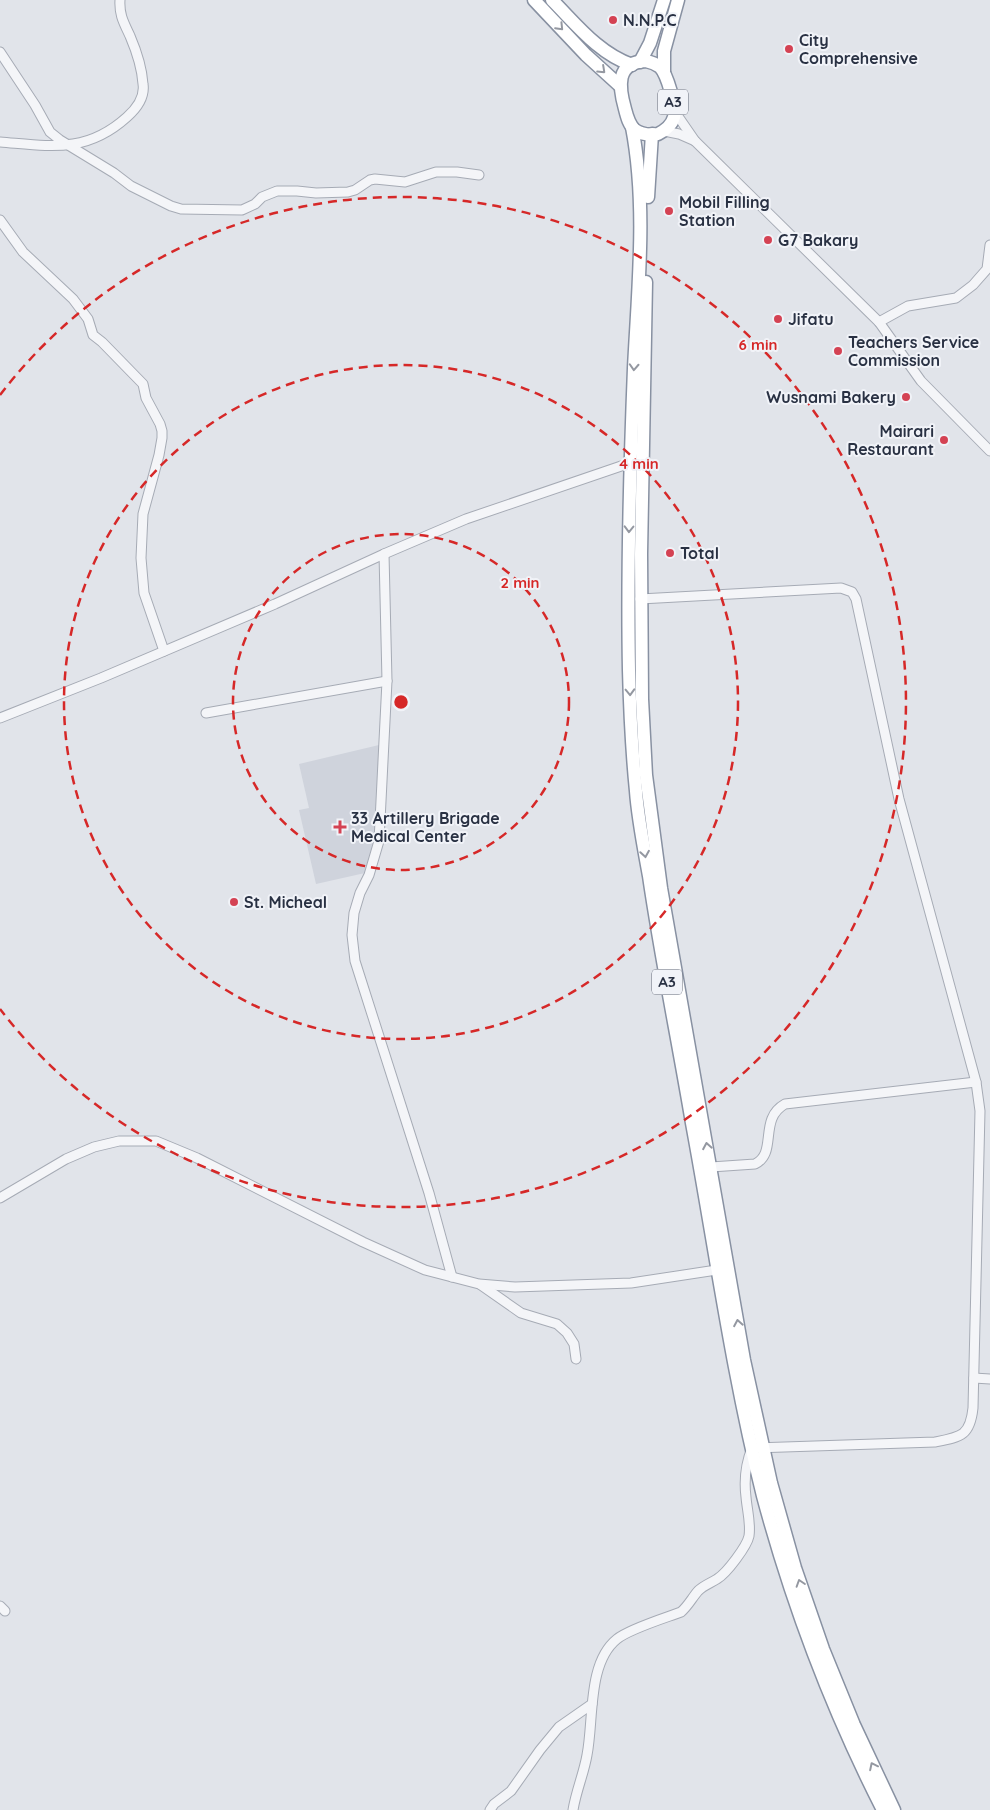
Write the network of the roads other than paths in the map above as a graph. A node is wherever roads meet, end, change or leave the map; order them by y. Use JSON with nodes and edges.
{"nodes":[{"id":1,"x":120,"y":0,"type":"edge"},
{"id":2,"x":534,"y":0,"type":"edge"},
{"id":3,"x":552,"y":0,"type":"edge"},
{"id":4,"x":664,"y":0,"type":"edge"},
{"id":5,"x":678,"y":0,"type":"edge"},
{"id":6,"x":0,"y":52,"type":"edge"},
{"id":7,"x":636,"y":63,"type":"junction"},
{"id":8,"x":664,"y":72,"type":"junction"},
{"id":9,"x":620,"y":85,"type":"junction"},
{"id":10,"x":675,"y":112,"type":"junction"},
{"id":11,"x":632,"y":126,"type":"junction"},
{"id":12,"x":658,"y":133,"type":"junction"},
{"id":13,"x":696,"y":141,"type":"junction"},
{"id":14,"x":0,"y":142,"type":"edge"},
{"id":15,"x":69,"y":146,"type":"junction"},
{"id":16,"x":478,"y":175,"type":"dead end"},
{"id":17,"x":0,"y":220,"type":"edge"},
{"id":18,"x":990,"y":245,"type":"edge"},
{"id":19,"x":879,"y":322,"type":"junction"},
{"id":20,"x":990,"y":451,"type":"edge"},
{"id":21,"x":630,"y":463,"type":"junction"},
{"id":22,"x":384,"y":554,"type":"junction"},
{"id":23,"x":634,"y":598,"type":"junction"},
{"id":24,"x":164,"y":651,"type":"junction"},
{"id":25,"x":387,"y":681,"type":"junction"},
{"id":26,"x":206,"y":713,"type":"dead end"},
{"id":27,"x":0,"y":718,"type":"edge"},
{"id":28,"x":976,"y":1082,"type":"junction"},
{"id":29,"x":697,"y":1121,"type":"junction"},
{"id":30,"x":711,"y":1167,"type":"junction"},
{"id":31,"x":0,"y":1198,"type":"edge"},
{"id":32,"x":723,"y":1269,"type":"junction"},
{"id":33,"x":452,"y":1277,"type":"junction"},
{"id":34,"x":479,"y":1284,"type":"junction"},
{"id":35,"x":576,"y":1358,"type":"dead end"},
{"id":36,"x":974,"y":1378,"type":"junction"},
{"id":37,"x":990,"y":1379,"type":"edge"},
{"id":38,"x":757,"y":1447,"type":"junction"},
{"id":39,"x":760,"y":1481,"type":"junction"},
{"id":40,"x":746,"y":1497,"type":"junction"},
{"id":41,"x":592,"y":1704,"type":"junction"},
{"id":42,"x":842,"y":1710,"type":"junction"},
{"id":43,"x":490,"y":1810,"type":"edge"},
{"id":44,"x":573,"y":1810,"type":"edge"},
{"id":45,"x":883,"y":1810,"type":"edge"},
{"id":46,"x":894,"y":1810,"type":"edge"}],
"edges":[{"from":1,"to":15,"type":"street"},
{"from":2,"to":9,"type":"highway","one_way":true},
{"from":3,"to":7,"type":"highway","number":"A3"},
{"from":4,"to":7,"type":"highway"},
{"from":5,"to":8,"type":"highway"},
{"from":6,"to":15,"type":"street"},
{"from":7,"to":8,"type":"highway","number":"A3"},
{"from":7,"to":9,"type":"highway"},
{"from":8,"to":10,"type":"highway","number":"A3"},
{"from":9,"to":11,"type":"highway","number":"A3"},
{"from":10,"to":12,"type":"highway","number":"A3"},
{"from":10,"to":13,"type":"street"},
{"from":11,"to":12,"type":"highway","number":"A3"},
{"from":11,"to":21,"type":"highway","number":"A3","one_way":true},
{"from":12,"to":13,"type":"street"},
{"from":12,"to":23,"type":"highway","number":"A3"},
{"from":13,"to":19,"type":"street"},
{"from":14,"to":15,"type":"street"},
{"from":15,"to":16,"type":"street"},
{"from":17,"to":24,"type":"street"},
{"from":18,"to":19,"type":"street"},
{"from":19,"to":20,"type":"street"},
{"from":21,"to":22,"type":"street"},
{"from":21,"to":23,"type":"highway","number":"A3","one_way":true},
{"from":22,"to":24,"type":"street"},
{"from":22,"to":25,"type":"street"},
{"from":23,"to":28,"type":"street"},
{"from":23,"to":29,"type":"highway","number":"A3"},
{"from":24,"to":27,"type":"street"},
{"from":25,"to":26,"type":"street"},
{"from":25,"to":33,"type":"street"},
{"from":28,"to":30,"type":"street"},
{"from":28,"to":36,"type":"street"},
{"from":30,"to":29,"type":"highway","number":"A3","one_way":true},
{"from":29,"to":32,"type":"highway","number":"A3"},
{"from":30,"to":32,"type":"highway","number":"A3"},
{"from":31,"to":33,"type":"street"},
{"from":32,"to":34,"type":"street"},
{"from":32,"to":38,"type":"highway","number":"A3"},
{"from":33,"to":34,"type":"street"},
{"from":34,"to":35,"type":"street"},
{"from":36,"to":37,"type":"street"},
{"from":36,"to":38,"type":"street"},
{"from":38,"to":39,"type":"highway","number":"A3"},
{"from":38,"to":40,"type":"street"},
{"from":42,"to":38,"type":"highway","number":"A3","one_way":true},
{"from":39,"to":40,"type":"street"},
{"from":39,"to":42,"type":"highway","number":"A3"},
{"from":40,"to":41,"type":"street"},
{"from":41,"to":43,"type":"street"},
{"from":41,"to":44,"type":"street"},
{"from":42,"to":45,"type":"highway","number":"A3"},
{"from":46,"to":42,"type":"highway","number":"A3","one_way":true}]}
